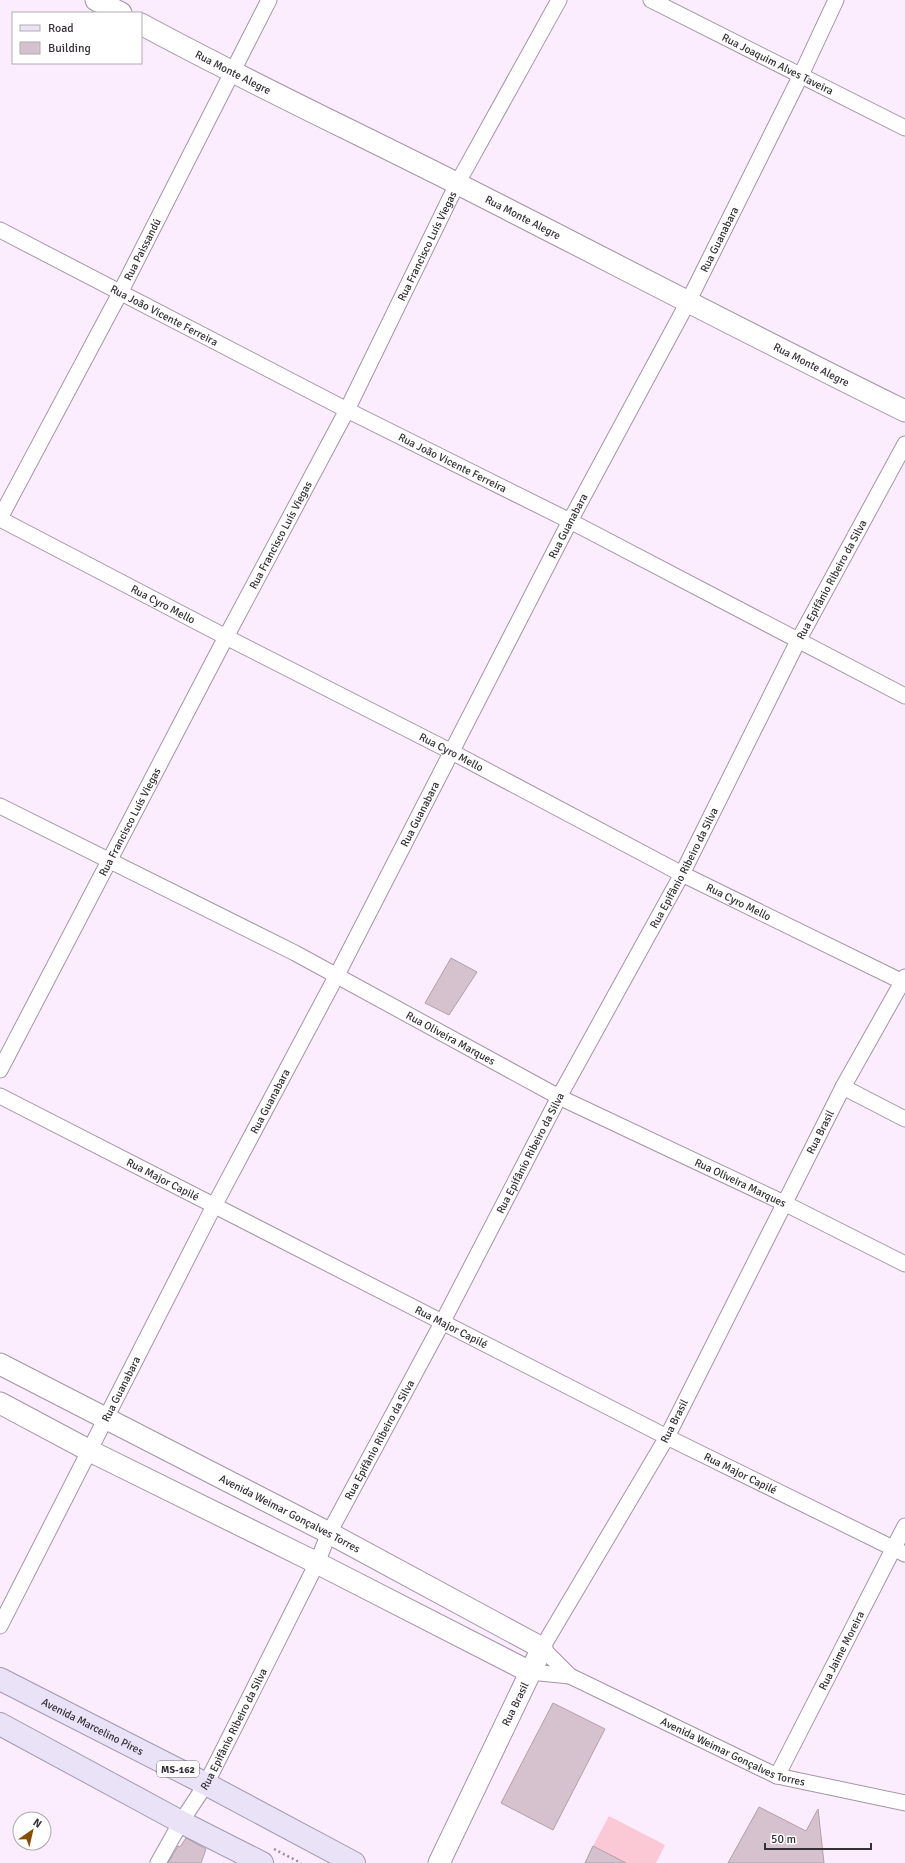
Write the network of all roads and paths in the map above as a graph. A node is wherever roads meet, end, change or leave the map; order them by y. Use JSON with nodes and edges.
{"nodes":[{"id":1,"x":96,"y":0,"type":"edge"},
{"id":2,"x":269,"y":0,"type":"edge"},
{"id":3,"x":560,"y":0,"type":"edge"},
{"id":4,"x":651,"y":0,"type":"edge"},
{"id":5,"x":836,"y":0,"type":"edge"},
{"id":6,"x":118,"y":12,"type":"edge"},
{"id":7,"x":142,"y":25,"type":"edge"},
{"id":8,"x":232,"y":72,"type":"junction"},
{"id":9,"x":801,"y":75,"type":"junction"},
{"id":10,"x":905,"y":128,"type":"edge"},
{"id":11,"x":457,"y":184,"type":"junction"},
{"id":12,"x":0,"y":230,"type":"edge"},
{"id":13,"x":120,"y":293,"type":"junction"},
{"id":14,"x":688,"y":302,"type":"junction"},
{"id":15,"x":347,"y":410,"type":"junction"},
{"id":16,"x":905,"y":411,"type":"edge"},
{"id":17,"x":905,"y":444,"type":"edge"},
{"id":18,"x":0,"y":518,"type":"edge"},
{"id":19,"x":570,"y":521,"type":"junction"},
{"id":20,"x":226,"y":637,"type":"junction"},
{"id":21,"x":798,"y":641,"type":"junction"},
{"id":22,"x":905,"y":696,"type":"edge"},
{"id":23,"x":452,"y":752,"type":"junction"},
{"id":24,"x":0,"y":806,"type":"edge"},
{"id":25,"x":110,"y":862,"type":"junction"},
{"id":26,"x":682,"y":874,"type":"junction"},
{"id":27,"x":337,"y":975,"type":"junction"},
{"id":28,"x":904,"y":980,"type":"edge"},
{"id":29,"x":0,"y":1070,"type":"edge"},
{"id":30,"x":843,"y":1087,"type":"junction"},
{"id":31,"x":0,"y":1096,"type":"edge"},
{"id":32,"x":559,"y":1097,"type":"junction"},
{"id":33,"x":905,"y":1119,"type":"edge"},
{"id":34,"x":784,"y":1203,"type":"junction"},
{"id":35,"x":214,"y":1206,"type":"junction"},
{"id":36,"x":905,"y":1264,"type":"edge"},
{"id":37,"x":442,"y":1323,"type":"junction"},
{"id":38,"x":0,"y":1364,"type":"edge"},
{"id":39,"x":0,"y":1403,"type":"edge"},
{"id":40,"x":105,"y":1419,"type":"junction"},
{"id":41,"x":666,"y":1438,"type":"junction"},
{"id":42,"x":90,"y":1451,"type":"junction"},
{"id":43,"x":905,"y":1526,"type":"edge"},
{"id":44,"x":329,"y":1533,"type":"junction"},
{"id":45,"x":899,"y":1551,"type":"edge"},
{"id":46,"x":317,"y":1563,"type":"junction"},
{"id":47,"x":0,"y":1626,"type":"edge"},
{"id":48,"x":542,"y":1648,"type":"junction"},
{"id":49,"x":530,"y":1672,"type":"junction"},
{"id":50,"x":570,"y":1676,"type":"junction"},
{"id":51,"x":0,"y":1679,"type":"edge"},
{"id":52,"x":0,"y":1724,"type":"edge"},
{"id":53,"x":777,"y":1776,"type":"junction"},
{"id":54,"x":206,"y":1784,"type":"junction"},
{"id":55,"x":905,"y":1803,"type":"edge"},
{"id":56,"x":181,"y":1822,"type":"junction"},
{"id":57,"x":158,"y":1863,"type":"edge"},
{"id":58,"x":262,"y":1863,"type":"edge"},
{"id":59,"x":354,"y":1863,"type":"edge"},
{"id":60,"x":439,"y":1863,"type":"edge"}],
"edges":[{"from":1,"to":6,"type":"main road"},
{"from":2,"to":8,"type":"street","name":"Rua Paissandú"},
{"from":3,"to":11,"type":"street","name":"Rua Francisco Luís Viegas"},
{"from":4,"to":9,"type":"street","name":"Rua Joaquim Alves Taveira"},
{"from":5,"to":9,"type":"street","name":"Rua Guanabara"},
{"from":7,"to":8,"type":"main road","name":"Rua Monte Alegre"},
{"from":8,"to":11,"type":"main road","name":"Rua Monte Alegre"},
{"from":8,"to":13,"type":"street","name":"Rua Paissandú"},
{"from":9,"to":10,"type":"street","name":"Rua Joaquim Alves Taveira"},
{"from":9,"to":14,"type":"street","name":"Rua Guanabara"},
{"from":11,"to":14,"type":"main road","name":"Rua Monte Alegre"},
{"from":11,"to":15,"type":"street","name":"Rua Francisco Luís Viegas"},
{"from":12,"to":13,"type":"street","name":"Rua João Vicente Ferreira"},
{"from":13,"to":15,"type":"street","name":"Rua João Vicente Ferreira"},
{"from":13,"to":18,"type":"street","name":"Rua Paissandú"},
{"from":14,"to":16,"type":"main road","name":"Rua Monte Alegre"},
{"from":14,"to":19,"type":"street","name":"Rua Guanabara"},
{"from":15,"to":19,"type":"street","name":"Rua João Vicente Ferreira"},
{"from":15,"to":20,"type":"street","name":"Rua Francisco Luís Viegas"},
{"from":17,"to":21,"type":"street","name":"Rua Epifânio Ribeiro da Silva"},
{"from":18,"to":20,"type":"street","name":"Rua Cyro Mello"},
{"from":19,"to":21,"type":"street","name":"Rua João Vicente Ferreira"},
{"from":19,"to":23,"type":"street","name":"Rua Guanabara"},
{"from":20,"to":23,"type":"street","name":"Rua Cyro Mello"},
{"from":20,"to":25,"type":"street","name":"Rua Francisco Luís Viegas"},
{"from":21,"to":22,"type":"street","name":"Rua João Vicente Ferreira"},
{"from":21,"to":26,"type":"street","name":"Rua Epifânio Ribeiro da Silva"},
{"from":23,"to":26,"type":"street","name":"Rua Cyro Mello"},
{"from":23,"to":27,"type":"street","name":"Rua Guanabara"},
{"from":24,"to":25,"type":"street","name":"Rua Oliveira Marques"},
{"from":25,"to":27,"type":"street","name":"Rua Oliveira Marques"},
{"from":25,"to":29,"type":"street","name":"Rua Francisco Luís Viegas"},
{"from":26,"to":28,"type":"street","name":"Rua Cyro Mello"},
{"from":26,"to":32,"type":"street","name":"Rua Epifânio Ribeiro da Silva"},
{"from":27,"to":32,"type":"street","name":"Rua Oliveira Marques"},
{"from":27,"to":35,"type":"street","name":"Rua Guanabara"},
{"from":28,"to":30,"type":"street","name":"Rua Brasil"},
{"from":30,"to":33,"type":"street"},
{"from":30,"to":34,"type":"street","name":"Rua Brasil"},
{"from":31,"to":35,"type":"street","name":"Rua Major Capilé"},
{"from":32,"to":34,"type":"street","name":"Rua Oliveira Marques"},
{"from":32,"to":37,"type":"street","name":"Rua Epifânio Ribeiro da Silva"},
{"from":34,"to":36,"type":"street","name":"Rua Oliveira Marques"},
{"from":34,"to":41,"type":"street","name":"Rua Brasil"},
{"from":35,"to":37,"type":"street","name":"Rua Major Capilé"},
{"from":35,"to":40,"type":"street","name":"Rua Guanabara"},
{"from":37,"to":41,"type":"street","name":"Rua Major Capilé"},
{"from":37,"to":44,"type":"street","name":"Rua Epifânio Ribeiro da Silva"},
{"from":38,"to":40,"type":"main road","name":"Avenida Weimar Gonçalves Torres"},
{"from":39,"to":42,"type":"main road","name":"Avenida Weimar Gonçalves Torres"},
{"from":40,"to":42,"type":"street","name":"Rua Guanabara"},
{"from":40,"to":44,"type":"main road","name":"Avenida Weimar Gonçalves Torres"},
{"from":41,"to":45,"type":"street","name":"Rua Major Capilé"},
{"from":41,"to":48,"type":"street","name":"Rua Brasil"},
{"from":42,"to":46,"type":"main road","name":"Avenida Weimar Gonçalves Torres"},
{"from":42,"to":47,"type":"street","name":"Rua Guanabara"},
{"from":43,"to":45,"type":"street","name":"Rua Jaime Moreira"},
{"from":44,"to":46,"type":"street","name":"Rua Epifânio Ribeiro da Silva"},
{"from":44,"to":48,"type":"main road","name":"Avenida Weimar Gonçalves Torres"},
{"from":45,"to":53,"type":"street","name":"Rua Jaime Moreira"},
{"from":46,"to":49,"type":"main road","name":"Avenida Weimar Gonçalves Torres"},
{"from":46,"to":54,"type":"street","name":"Rua Epifânio Ribeiro da Silva"},
{"from":48,"to":49,"type":"main road","name":"Rua Brasil"},
{"from":48,"to":50,"type":"street","name":"Avenida Weimar Gonçalves Torres"},
{"from":49,"to":50,"type":"street","name":"Avenida Weimar Gonçalves Torres"},
{"from":49,"to":60,"type":"main road","name":"Rua Brasil"},
{"from":50,"to":53,"type":"street","name":"Avenida Weimar Gonçalves Torres"},
{"from":51,"to":54,"type":"main road","name":"Avenida Marcelino Pires","number":"MS-162"},
{"from":52,"to":56,"type":"main road"},
{"from":53,"to":55,"type":"street","name":"Avenida Weimar Gonçalves Torres"},
{"from":54,"to":56,"type":"street","name":"Rua Epifânio Ribeiro da Silva"},
{"from":54,"to":59,"type":"main road","name":"Avenida Marcelino Pires","number":"MS-162"},
{"from":56,"to":57,"type":"street","name":"Rua Epifânio Ribeiro da Silva"},
{"from":56,"to":58,"type":"main road"}]}
